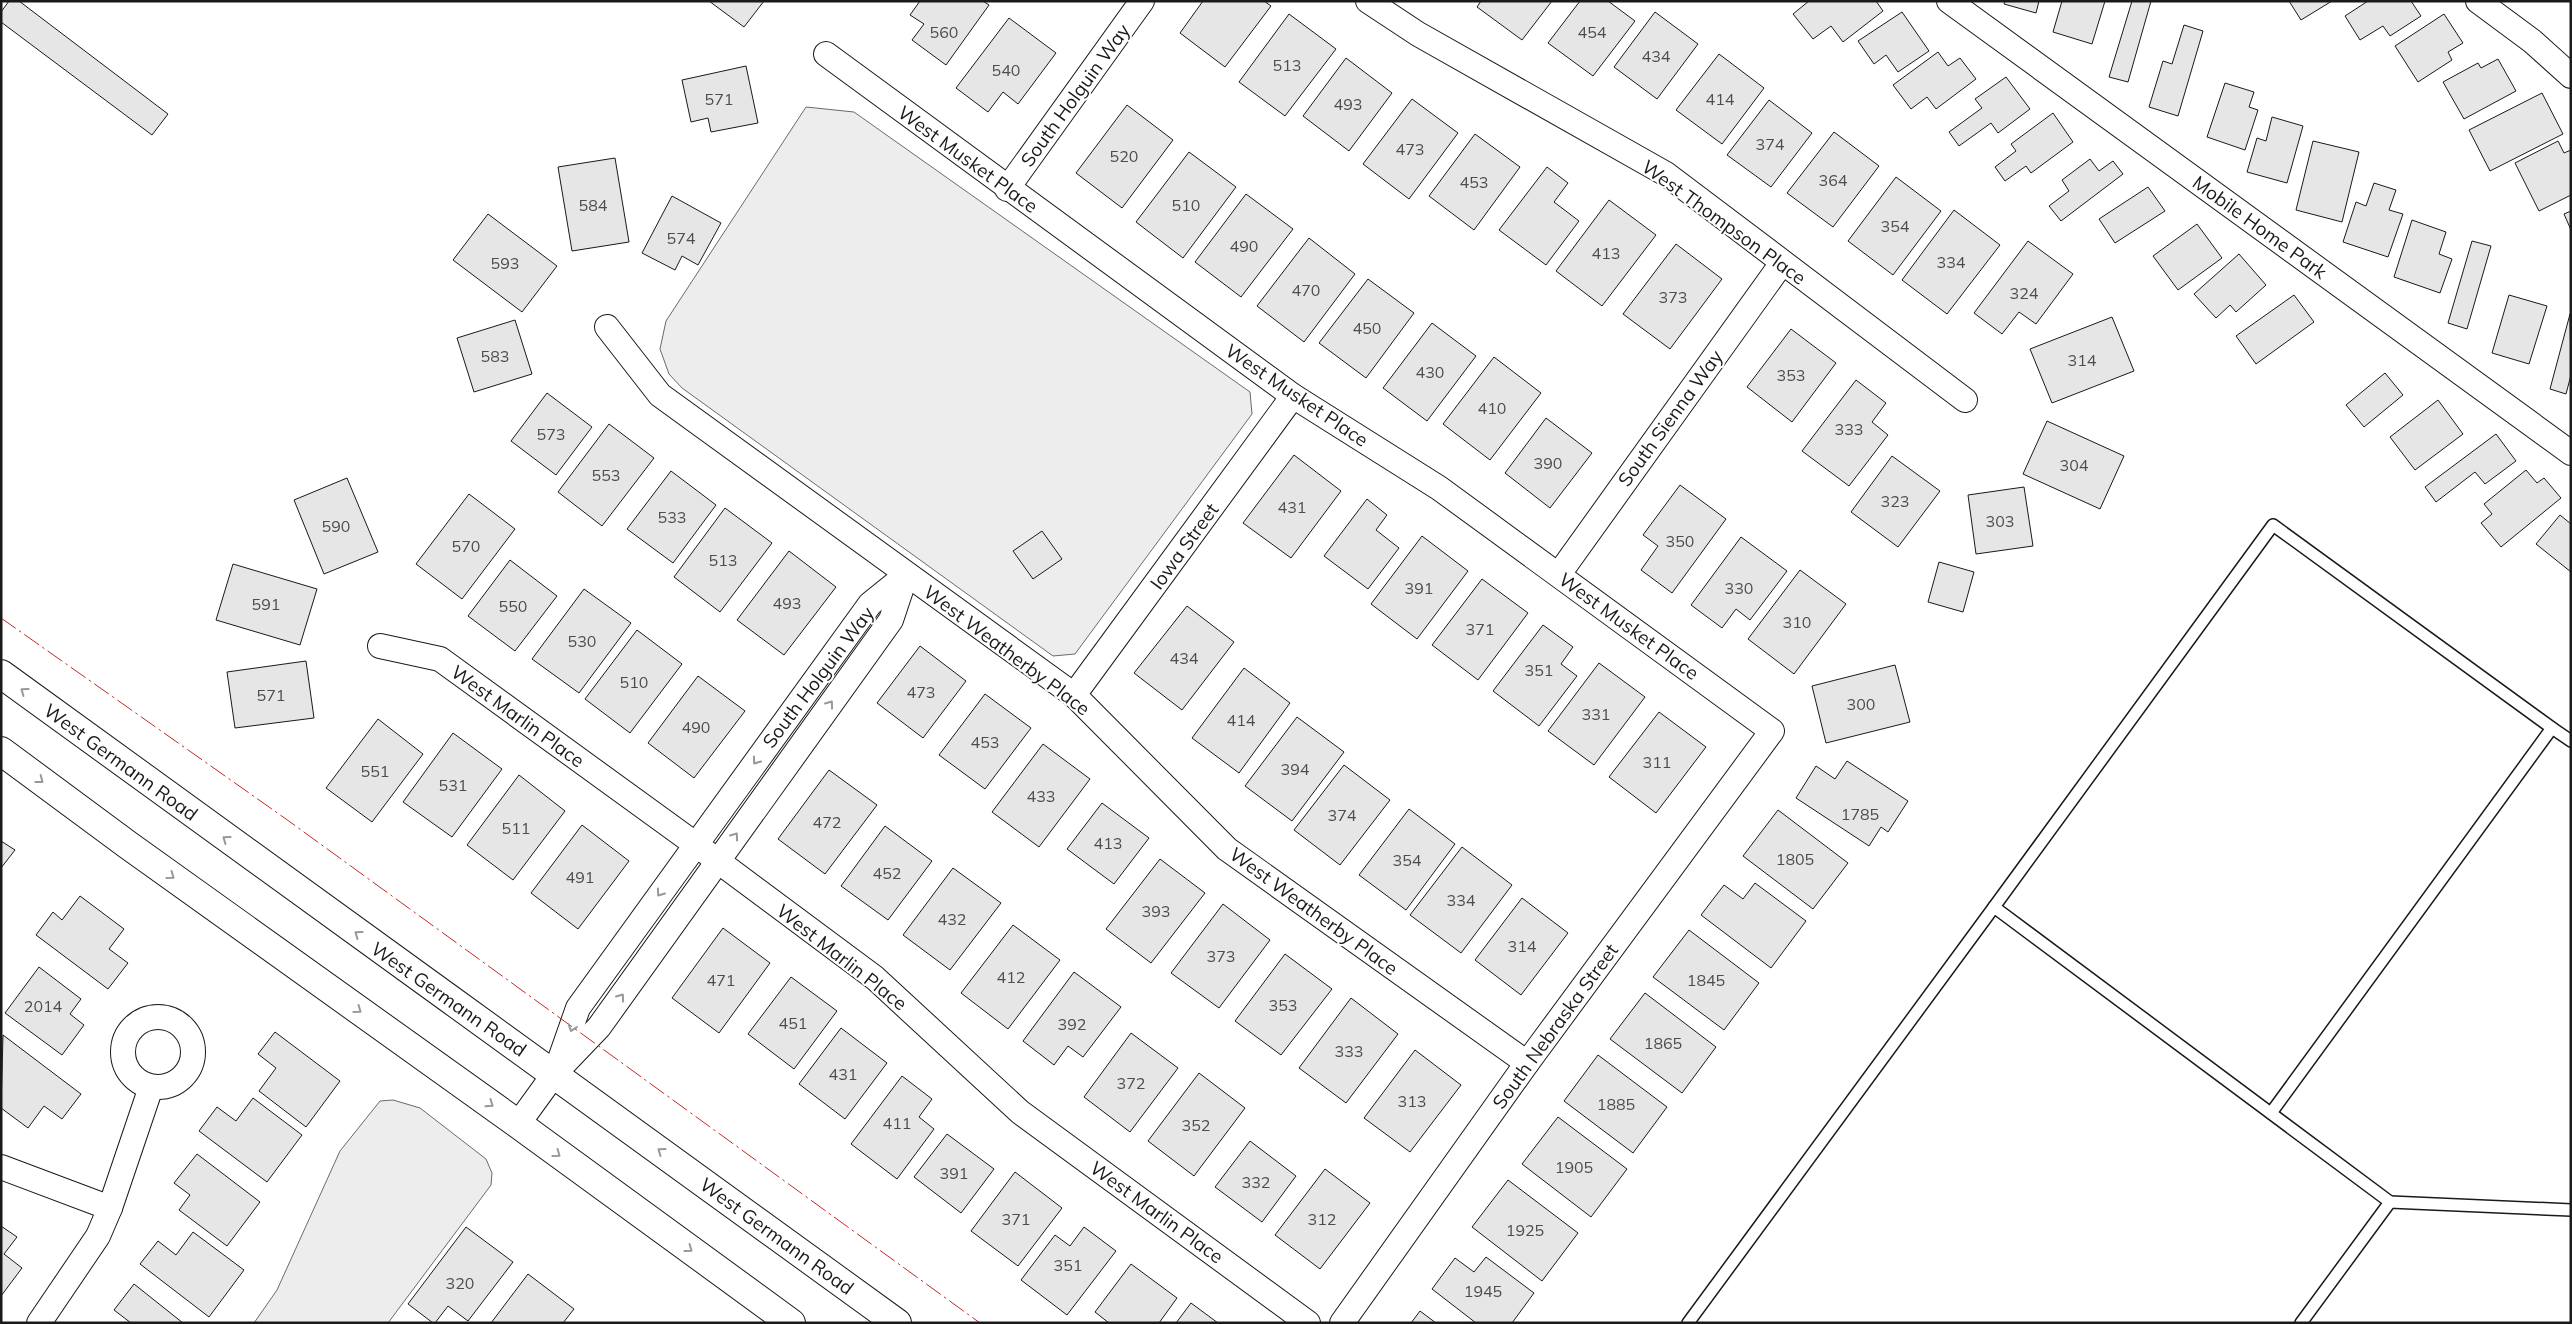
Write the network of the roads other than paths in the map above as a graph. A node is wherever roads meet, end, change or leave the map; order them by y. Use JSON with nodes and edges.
{"nodes":[{"id":1,"x":1142,"y":1,"type":"edge"},
{"id":2,"x":1368,"y":1,"type":"edge"},
{"id":3,"x":1949,"y":1,"type":"edge"},
{"id":4,"x":2478,"y":1,"type":"edge"},
{"id":5,"x":826,"y":54,"type":"dead end"},
{"id":6,"x":2571,"y":76,"type":"edge"},
{"id":7,"x":1007,"y":189,"type":"junction"},
{"id":8,"x":1782,"y":263,"type":"junction"},
{"id":9,"x":607,"y":327,"type":"dead end"},
{"id":10,"x":1293,"y":396,"type":"junction"},
{"id":11,"x":1965,"y":400,"type":"dead end"},
{"id":12,"x":2571,"y":453,"type":"edge"},
{"id":13,"x":1559,"y":574,"type":"junction"},
{"id":14,"x":906,"y":575,"type":"junction"},
{"id":15,"x":380,"y":646,"type":"dead end"},
{"id":16,"x":1,"y":674,"type":"edge"},
{"id":17,"x":1074,"y":695,"type":"junction"},
{"id":18,"x":2552,"y":728,"type":"junction"},
{"id":19,"x":1772,"y":730,"type":"joint"},
{"id":20,"x":2571,"y":741,"type":"edge"},
{"id":21,"x":1,"y":750,"type":"edge"},
{"id":22,"x":695,"y":844,"type":"junction"},
{"id":23,"x":717,"y":861,"type":"junction"},
{"id":24,"x":1994,"y":907,"type":"junction"},
{"id":25,"x":1527,"y":1063,"type":"junction"},
{"id":26,"x":555,"y":1073,"type":"junction"},
{"id":27,"x":151,"y":1087,"type":"dead end"},
{"id":28,"x":2271,"y":1113,"type":"junction"},
{"id":29,"x":518,"y":1124,"type":"junction"},
{"id":30,"x":1,"y":1167,"type":"edge"},
{"id":31,"x":2390,"y":1202,"type":"junction"},
{"id":32,"x":110,"y":1208,"type":"junction"},
{"id":33,"x":2571,"y":1210,"type":"edge"},
{"id":34,"x":39,"y":1323,"type":"edge"},
{"id":35,"x":791,"y":1323,"type":"edge"},
{"id":36,"x":897,"y":1323,"type":"edge"},
{"id":37,"x":1308,"y":1323,"type":"edge"},
{"id":38,"x":1342,"y":1323,"type":"edge"},
{"id":39,"x":1688,"y":1323,"type":"edge"},
{"id":40,"x":2301,"y":1323,"type":"edge"}],
"edges":[{"from":1,"to":7,"type":"street","name":"South Holguin Way"},
{"from":2,"to":8,"type":"street","name":"West Thompson Place"},
{"from":3,"to":12,"type":"street","name":"Mobile Home Park"},
{"from":4,"to":6,"type":"street"},
{"from":5,"to":7,"type":"street","name":"West Musket Place"},
{"from":7,"to":10,"type":"street","name":"West Musket Place"},
{"from":8,"to":11,"type":"street","name":"West Thompson Place"},
{"from":8,"to":13,"type":"street","name":"South Sienna Way"},
{"from":9,"to":14,"type":"street","name":"West Weatherby Place"},
{"from":10,"to":13,"type":"street","name":"West Musket Place"},
{"from":10,"to":17,"type":"street","name":"Iowa Street"},
{"from":13,"to":19,"type":"street","name":"West Musket Place"},
{"from":14,"to":17,"type":"street","name":"West Weatherby Place"},
{"from":14,"to":22,"type":"street","name":"South Holguin Way","one_way":true},
{"from":23,"to":14,"type":"street","name":"South Holguin Way","one_way":true},
{"from":15,"to":22,"type":"street","name":"West Marlin Place"},
{"from":26,"to":16,"type":"main road","name":"West Germann Road","one_way":true},
{"from":17,"to":25,"type":"street","name":"West Weatherby Place"},
{"from":18,"to":20,"type":"lane"},
{"from":18,"to":24,"type":"lane"},
{"from":18,"to":28,"type":"lane"},
{"from":19,"to":25,"type":"street","name":"South Nebraska Street"},
{"from":21,"to":29,"type":"main road","one_way":true},
{"from":22,"to":23,"type":"street","name":"West Marlin Place"},
{"from":22,"to":26,"type":"street","name":"South Holguin Way","one_way":true},
{"from":26,"to":23,"type":"street","name":"South Holguin Way","one_way":true},
{"from":23,"to":37,"type":"street","name":"West Marlin Place"},
{"from":24,"to":28,"type":"lane"},
{"from":24,"to":39,"type":"lane"},
{"from":25,"to":38,"type":"street","name":"South Nebraska Street"},
{"from":26,"to":29,"type":"street","name":"South Holguin Way"},
{"from":36,"to":26,"type":"main road","name":"West Germann Road","one_way":true},
{"from":27,"to":32,"type":"street"},
{"from":28,"to":31,"type":"lane"},
{"from":29,"to":35,"type":"main road","one_way":true},
{"from":30,"to":32,"type":"street"},
{"from":31,"to":33,"type":"lane"},
{"from":31,"to":40,"type":"lane"},
{"from":32,"to":34,"type":"street"}]}
